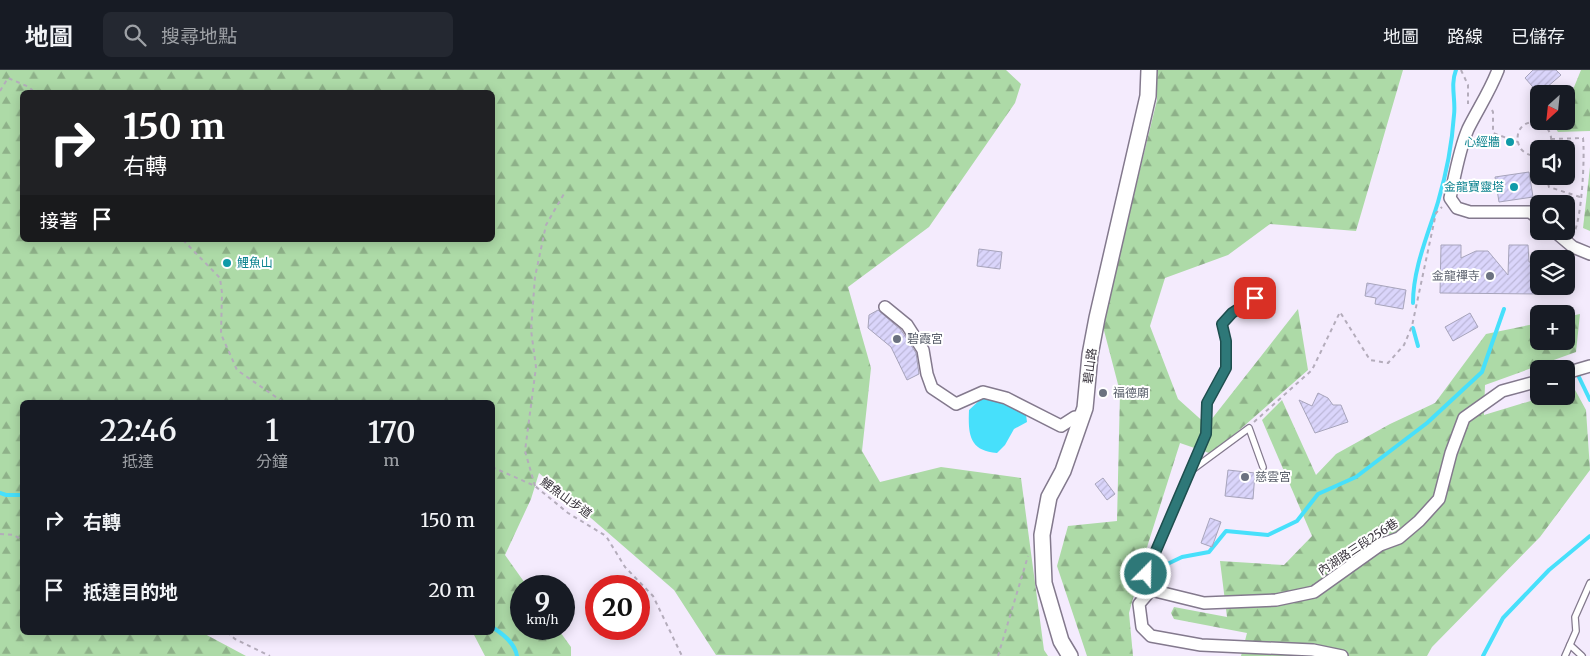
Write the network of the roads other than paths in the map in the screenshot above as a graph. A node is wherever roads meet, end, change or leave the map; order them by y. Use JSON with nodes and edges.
{"nodes":[{"id":1,"x":1149,"y":70,"type":"edge"},
{"id":2,"x":1498,"y":70,"type":"edge"},
{"id":3,"x":1530,"y":212,"type":"edge"},
{"id":4,"x":1564,"y":240,"type":"edge"},
{"id":5,"x":1590,"y":254,"type":"edge"},
{"id":6,"x":1255,"y":298,"type":"dead end"},
{"id":7,"x":885,"y":307,"type":"dead end"},
{"id":8,"x":1590,"y":366,"type":"edge"},
{"id":9,"x":1575,"y":370,"type":"edge"},
{"id":10,"x":1530,"y":383,"type":"edge"},
{"id":11,"x":1082,"y":417,"type":"junction"},
{"id":12,"x":1263,"y":467,"type":"dead end"},
{"id":13,"x":1190,"y":472,"type":"junction"},
{"id":14,"x":1590,"y":583,"type":"edge"},
{"id":15,"x":1151,"y":590,"type":"junction"},
{"id":16,"x":1570,"y":645,"type":"junction"},
{"id":17,"x":1070,"y":656,"type":"edge"},
{"id":18,"x":1342,"y":656,"type":"edge"},
{"id":19,"x":1565,"y":656,"type":"edge"},
{"id":20,"x":1582,"y":656,"type":"edge"}],
"edges":[{"from":1,"to":11,"type":"street","name":"碧山路"},
{"from":2,"to":3,"type":"street"},
{"from":4,"to":5,"type":"street"},
{"from":6,"to":13,"type":"lane"},
{"from":7,"to":11,"type":"street"},
{"from":8,"to":9,"type":"street"},
{"from":10,"to":15,"type":"street","name":"內湖路三段256巷"},
{"from":11,"to":17,"type":"street","name":"碧山路"},
{"from":12,"to":13,"type":"lane"},
{"from":13,"to":15,"type":"lane"},
{"from":14,"to":16,"type":"lane"},
{"from":15,"to":18,"type":"street"},
{"from":16,"to":19,"type":"lane"},
{"from":16,"to":20,"type":"lane"}]}
